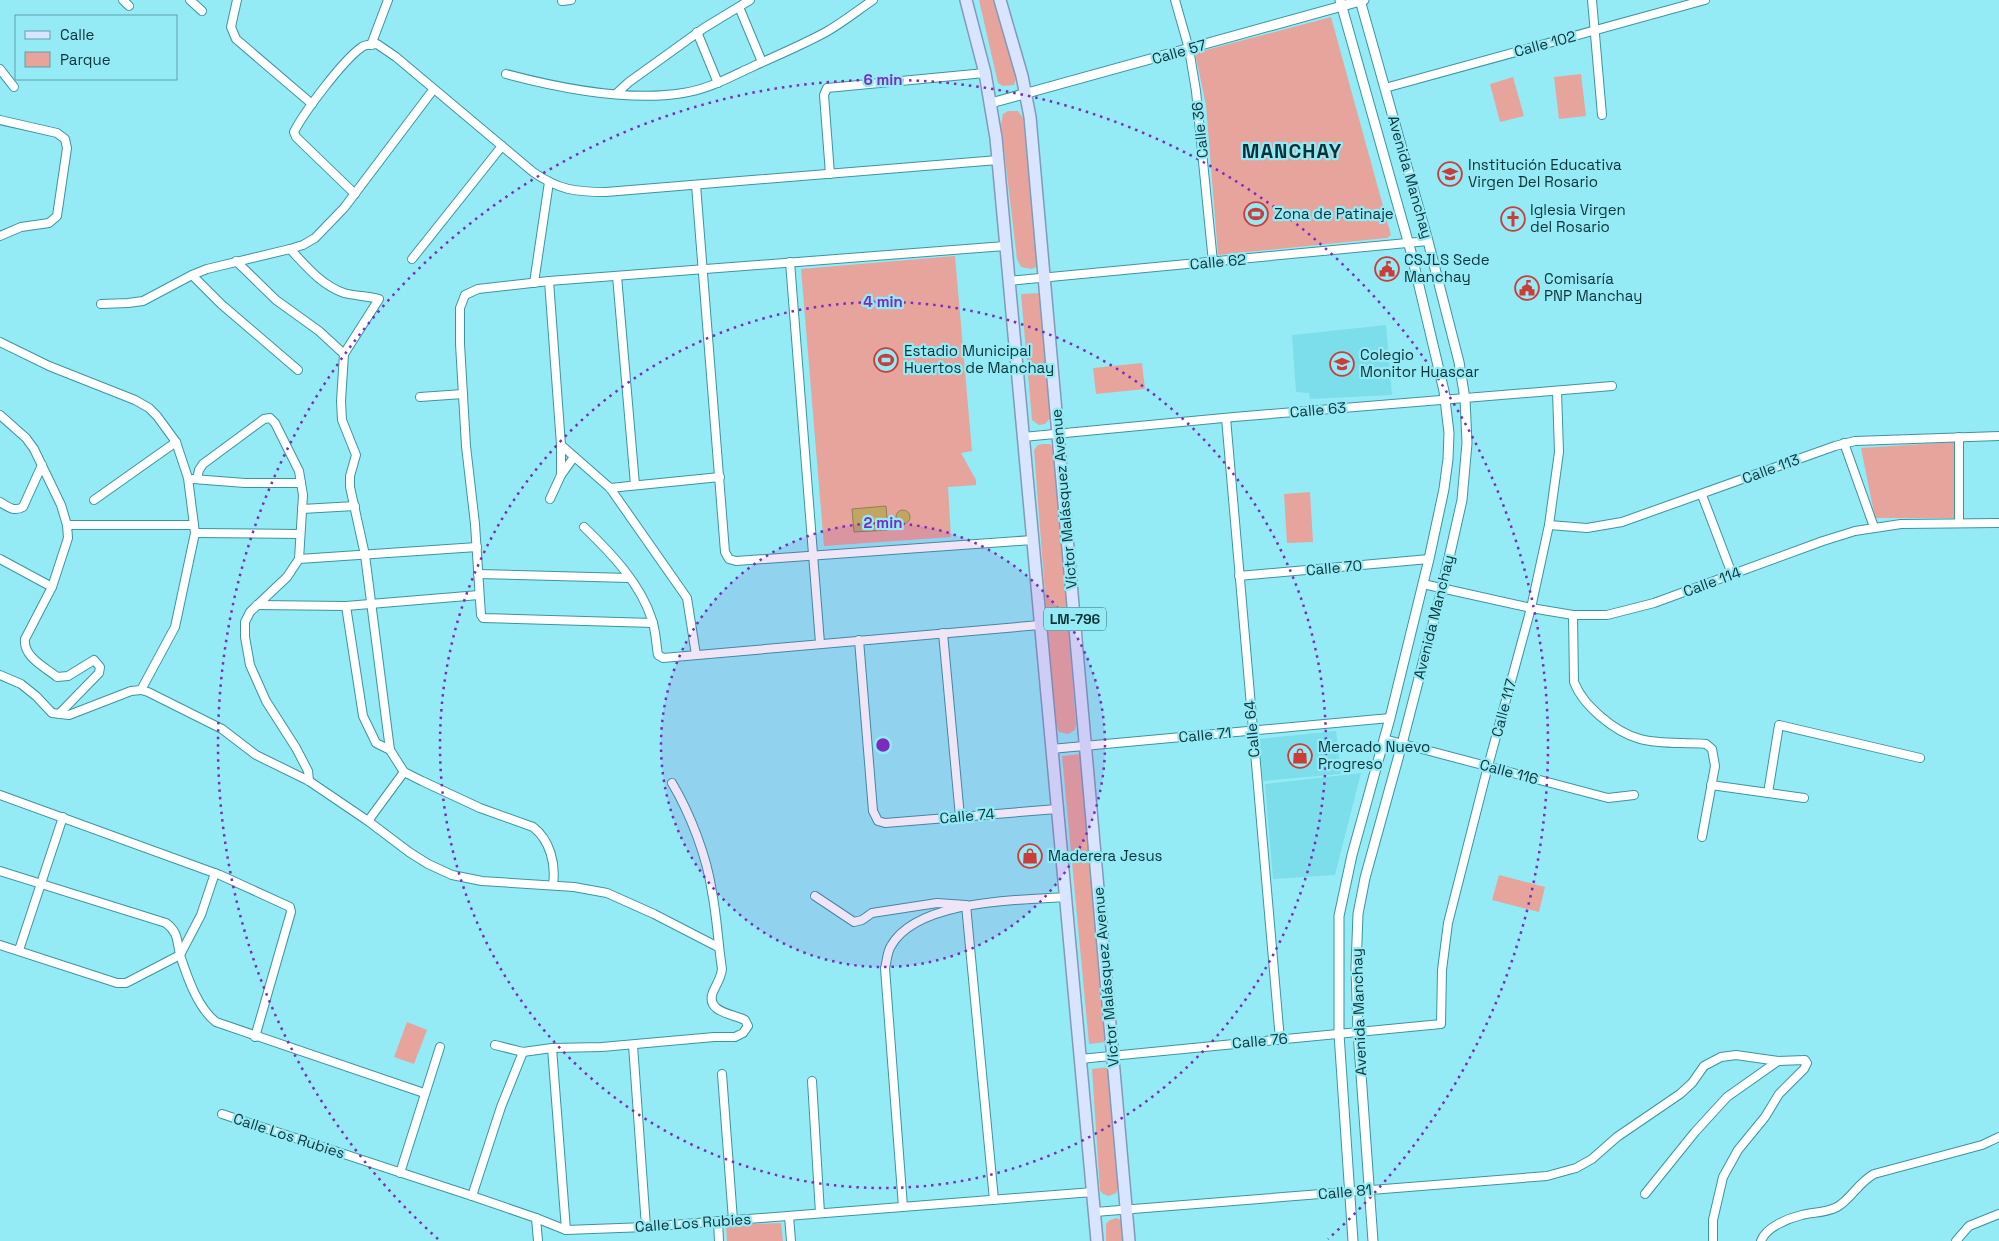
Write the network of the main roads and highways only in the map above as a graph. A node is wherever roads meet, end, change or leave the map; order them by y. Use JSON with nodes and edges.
{"nodes":[{"id":1,"x":966,"y":0,"type":"edge"},
{"id":2,"x":1000,"y":0,"type":"edge"},
{"id":3,"x":1097,"y":1241,"type":"edge"},
{"id":4,"x":1130,"y":1241,"type":"edge"}],
"edges":[{"from":1,"to":3,"type":"main road","number":"LM-796"},
{"from":2,"to":4,"type":"main road","name":"Víctor Malásquez Avenue","number":"LM-796"}]}
